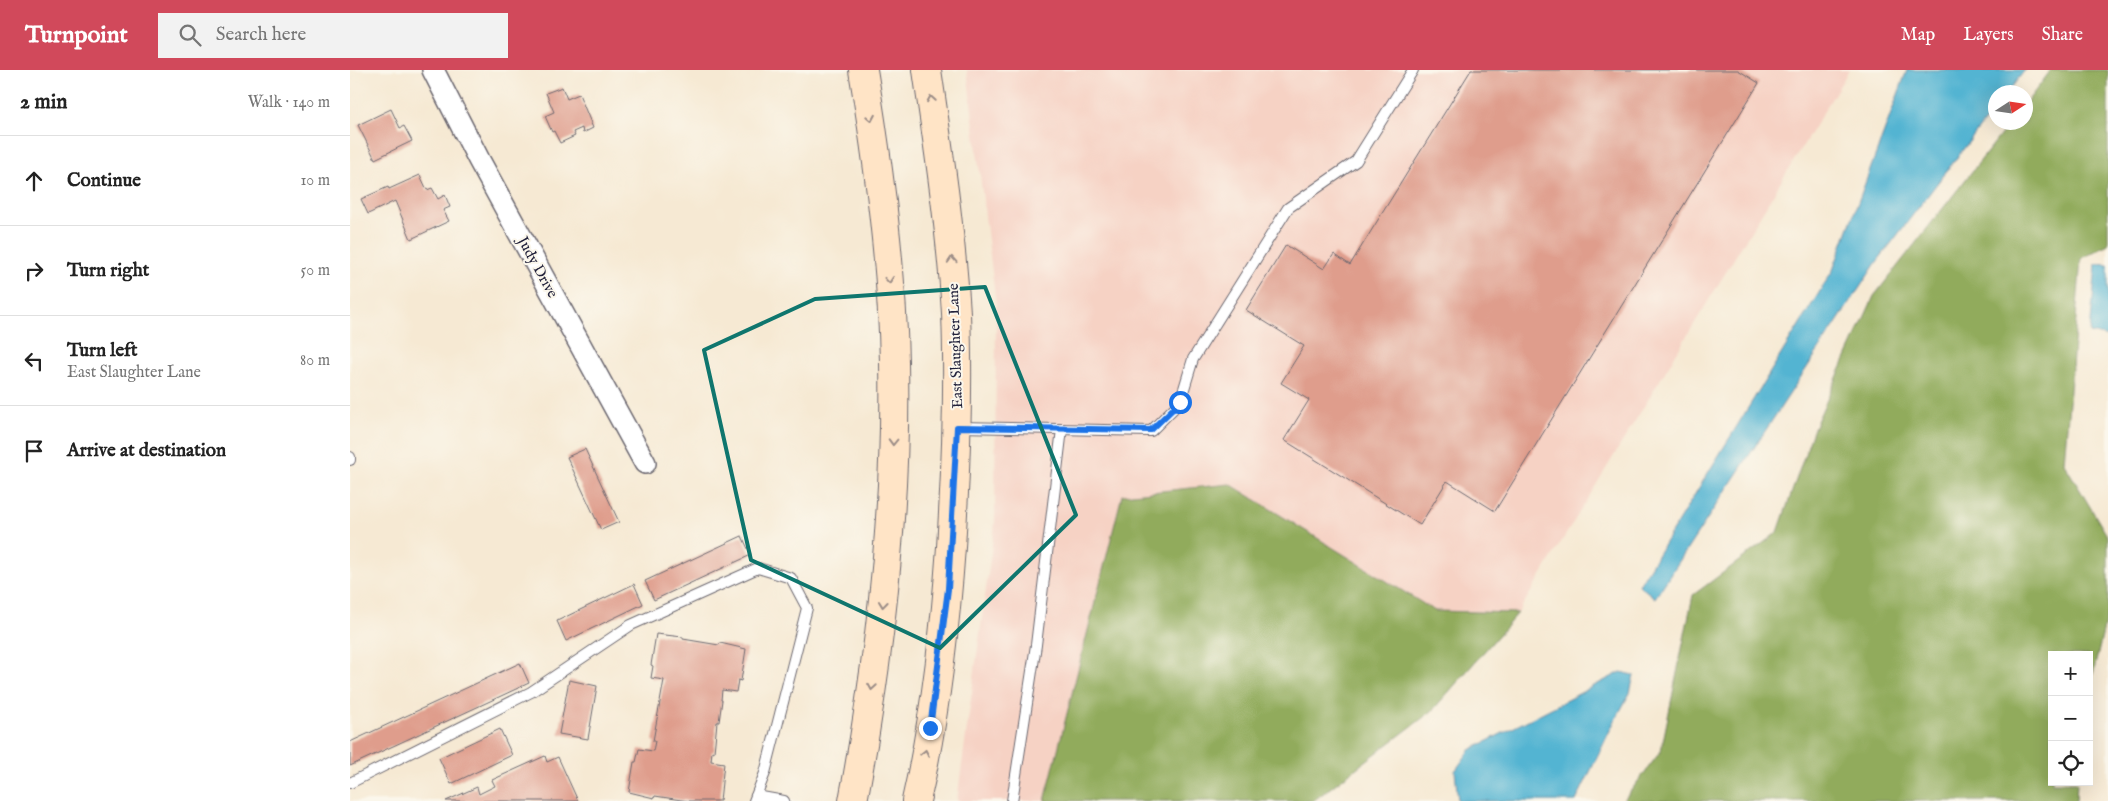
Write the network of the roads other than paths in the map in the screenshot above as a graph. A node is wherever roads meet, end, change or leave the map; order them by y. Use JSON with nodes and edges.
{"nodes":[{"id":1,"x":433,"y":70,"type":"edge"},
{"id":2,"x":863,"y":70,"type":"edge"},
{"id":3,"x":927,"y":70,"type":"edge"},
{"id":4,"x":1413,"y":70,"type":"edge"},
{"id":5,"x":957,"y":427,"type":"junction"},
{"id":6,"x":1062,"y":429,"type":"junction"},
{"id":7,"x":645,"y":463,"type":"dead end"},
{"id":8,"x":350,"y":783,"type":"edge"},
{"id":9,"x":756,"y":798,"type":"edge"},
{"id":10,"x":784,"y":801,"type":"edge"},
{"id":11,"x":852,"y":801,"type":"edge"},
{"id":12,"x":916,"y":801,"type":"edge"},
{"id":13,"x":1012,"y":801,"type":"edge"}],
"edges":[{"from":1,"to":7,"type":"street","name":"Judy Drive"},
{"from":2,"to":11,"type":"main road","one_way":true},
{"from":5,"to":3,"type":"main road","name":"East Slaughter Lane","one_way":true},
{"from":4,"to":6,"type":"lane"},
{"from":5,"to":6,"type":"lane"},
{"from":12,"to":5,"type":"main road","name":"East Slaughter Lane","one_way":true},
{"from":6,"to":13,"type":"lane"},
{"from":8,"to":9,"type":"lane"},
{"from":9,"to":10,"type":"lane"}]}
